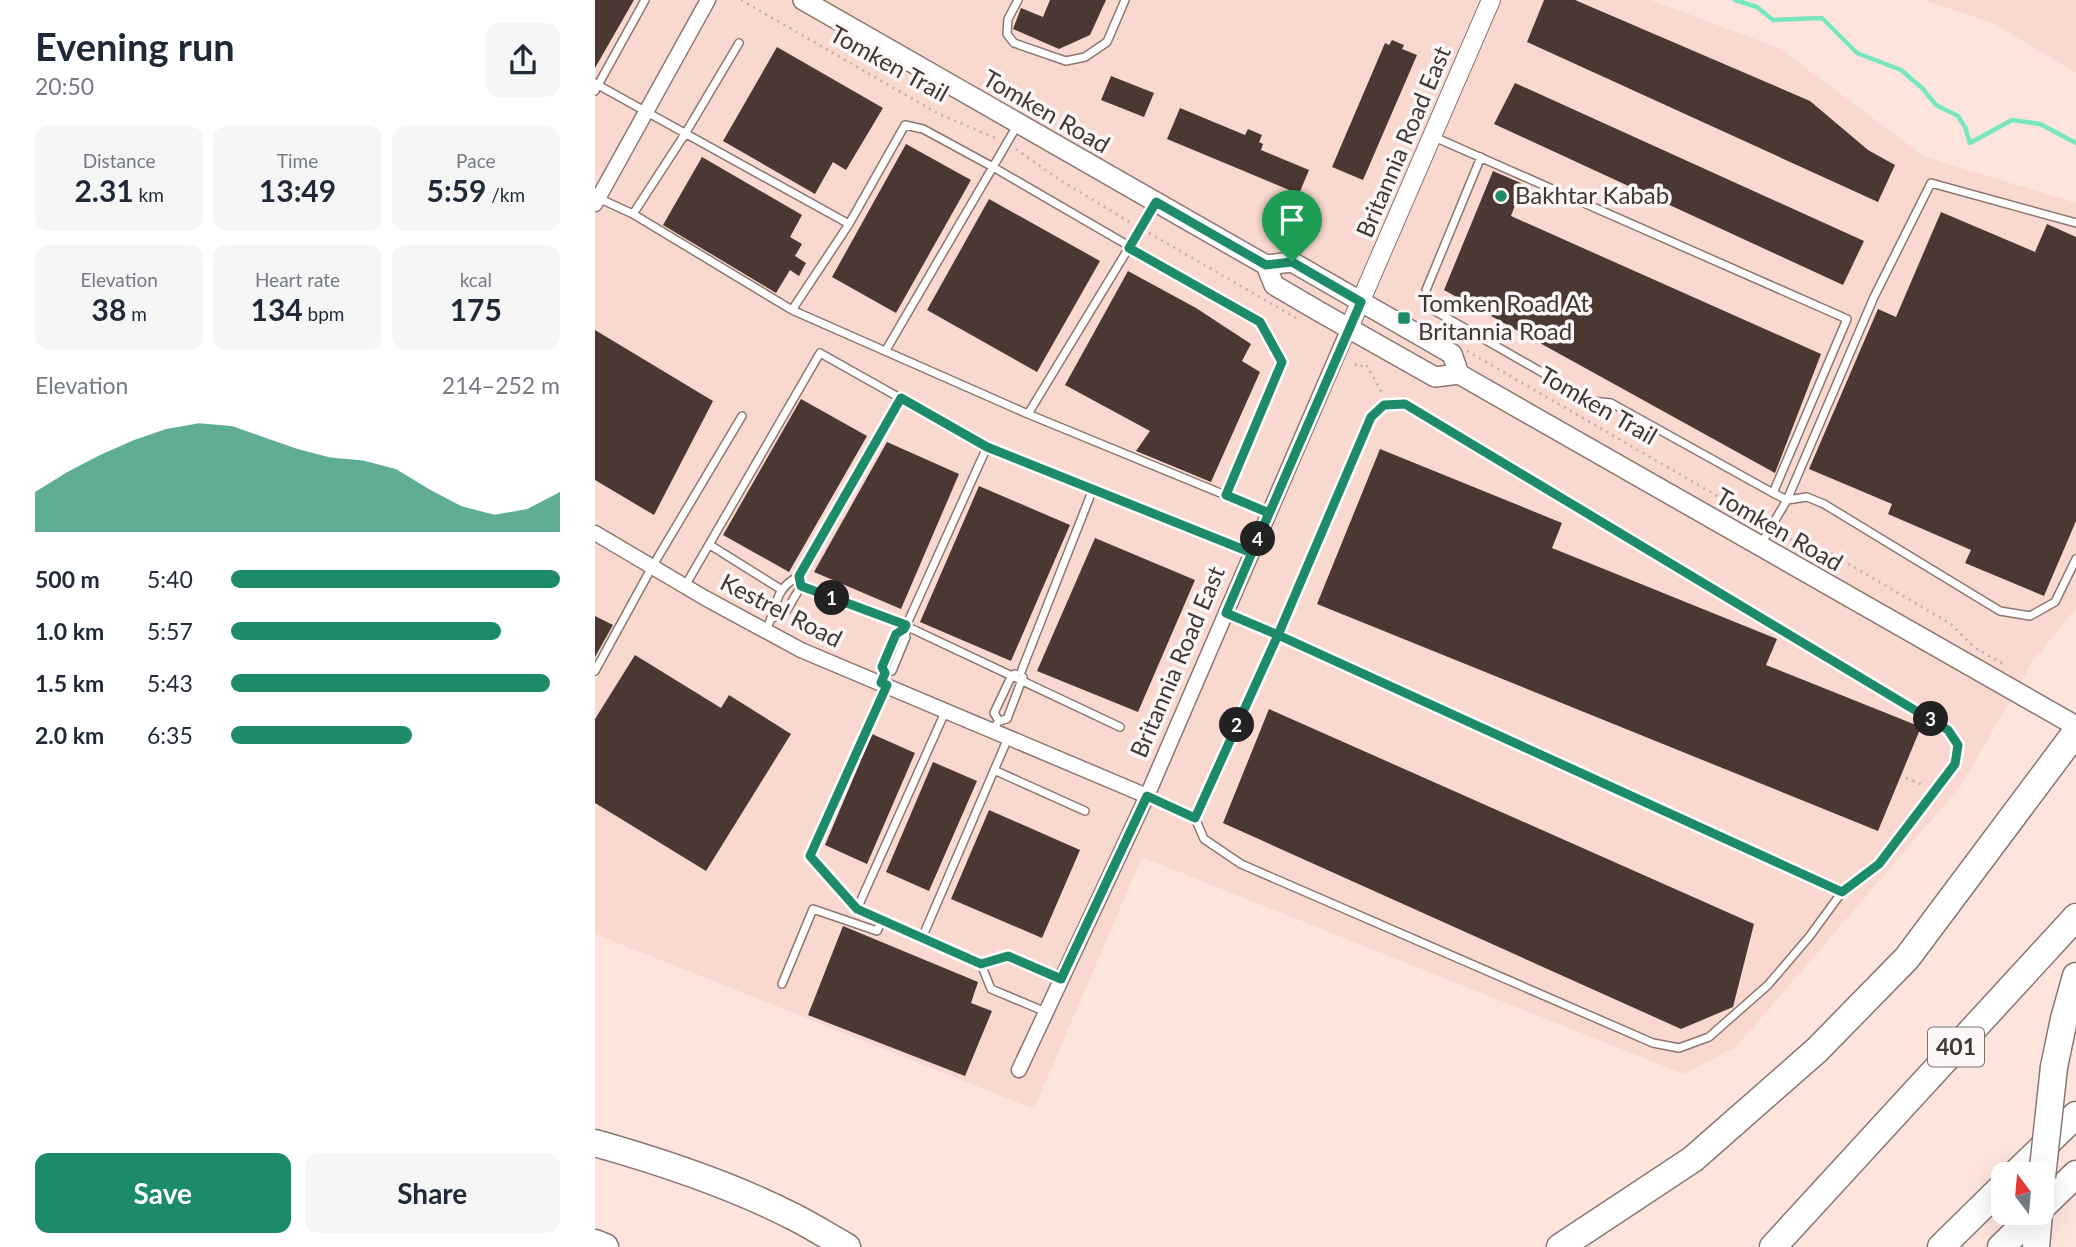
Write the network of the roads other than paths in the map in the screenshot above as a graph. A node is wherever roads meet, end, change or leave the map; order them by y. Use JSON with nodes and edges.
{"nodes":[{"id":1,"x":645,"y":0,"type":"edge"},
{"id":2,"x":708,"y":0,"type":"edge"},
{"id":3,"x":803,"y":0,"type":"edge"},
{"id":4,"x":1018,"y":0,"type":"edge"},
{"id":5,"x":1125,"y":0,"type":"edge"},
{"id":6,"x":1491,"y":0,"type":"edge"},
{"id":7,"x":739,"y":43,"type":"dead end"},
{"id":8,"x":596,"y":86,"type":"edge"},
{"id":9,"x":646,"y":112,"type":"junction"},
{"id":10,"x":1018,"y":124,"type":"junction"},
{"id":11,"x":685,"y":134,"type":"junction"},
{"id":12,"x":1432,"y":136,"type":"junction"},
{"id":13,"x":1481,"y":157,"type":"junction"},
{"id":14,"x":993,"y":167,"type":"junction"},
{"id":15,"x":596,"y":200,"type":"edge"},
{"id":16,"x":1156,"y":202,"type":"junction"},
{"id":17,"x":633,"y":214,"type":"junction"},
{"id":18,"x":2076,"y":223,"type":"edge"},
{"id":19,"x":849,"y":224,"type":"junction"},
{"id":20,"x":1129,"y":248,"type":"junction"},
{"id":21,"x":1266,"y":265,"type":"junction"},
{"id":22,"x":1361,"y":302,"type":"junction"},
{"id":23,"x":792,"y":310,"type":"junction"},
{"id":24,"x":1349,"y":328,"type":"junction"},
{"id":25,"x":886,"y":350,"type":"junction"},
{"id":26,"x":1459,"y":374,"type":"junction"},
{"id":27,"x":901,"y":398,"type":"junction"},
{"id":28,"x":1028,"y":414,"type":"junction"},
{"id":29,"x":741,"y":416,"type":"dead end"},
{"id":30,"x":987,"y":447,"type":"junction"},
{"id":31,"x":1093,"y":489,"type":"junction"},
{"id":32,"x":1773,"y":494,"type":"junction"},
{"id":33,"x":1226,"y":495,"type":"junction"},
{"id":34,"x":1787,"y":500,"type":"junction"},
{"id":35,"x":1269,"y":513,"type":"junction"},
{"id":36,"x":595,"y":533,"type":"edge"},
{"id":37,"x":710,"y":545,"type":"junction"},
{"id":38,"x":1759,"y":547,"type":"junction"},
{"id":39,"x":1252,"y":553,"type":"junction"},
{"id":40,"x":2076,"y":559,"type":"edge"},
{"id":41,"x":652,"y":567,"type":"junction"},
{"id":42,"x":799,"y":576,"type":"junction"},
{"id":43,"x":685,"y":586,"type":"junction"},
{"id":44,"x":801,"y":586,"type":"junction"},
{"id":45,"x":782,"y":590,"type":"junction"},
{"id":46,"x":1226,"y":613,"type":"junction"},
{"id":47,"x":769,"y":624,"type":"junction"},
{"id":48,"x":905,"y":627,"type":"junction"},
{"id":49,"x":1278,"y":635,"type":"junction"},
{"id":50,"x":595,"y":671,"type":"edge"},
{"id":51,"x":1021,"y":672,"type":"junction"},
{"id":52,"x":1012,"y":675,"type":"junction"},
{"id":53,"x":884,"y":680,"type":"junction"},
{"id":54,"x":1023,"y":681,"type":"junction"},
{"id":55,"x":946,"y":710,"type":"junction"},
{"id":56,"x":996,"y":725,"type":"junction"},
{"id":57,"x":2076,"y":726,"type":"edge"},
{"id":58,"x":1120,"y":727,"type":"dead end"},
{"id":59,"x":2076,"y":732,"type":"edge"},
{"id":60,"x":1009,"y":736,"type":"junction"},
{"id":61,"x":994,"y":771,"type":"junction"},
{"id":62,"x":1147,"y":796,"type":"junction"},
{"id":63,"x":1085,"y":811,"type":"dead end"},
{"id":64,"x":1195,"y":818,"type":"junction"},
{"id":65,"x":1842,"y":892,"type":"junction"},
{"id":66,"x":857,"y":909,"type":"junction"},
{"id":67,"x":2076,"y":917,"type":"edge"},
{"id":68,"x":882,"y":920,"type":"junction"},
{"id":69,"x":922,"y":938,"type":"junction"},
{"id":70,"x":981,"y":964,"type":"junction"},
{"id":71,"x":2076,"y":976,"type":"edge"},
{"id":72,"x":1061,"y":979,"type":"junction"},
{"id":73,"x":782,"y":984,"type":"dead end"},
{"id":74,"x":1046,"y":1012,"type":"junction"},
{"id":75,"x":1019,"y":1070,"type":"dead end"},
{"id":76,"x":2076,"y":1115,"type":"edge"},
{"id":77,"x":595,"y":1143,"type":"edge"},
{"id":78,"x":2027,"y":1162,"type":"edge"},
{"id":79,"x":2044,"y":1162,"type":"edge"},
{"id":80,"x":2076,"y":1174,"type":"edge"},
{"id":81,"x":2055,"y":1194,"type":"edge"},
{"id":82,"x":1991,"y":1198,"type":"edge"},
{"id":83,"x":2025,"y":1225,"type":"edge"},
{"id":84,"x":2037,"y":1225,"type":"edge"},
{"id":85,"x":595,"y":1243,"type":"edge"},
{"id":86,"x":605,"y":1247,"type":"edge"},
{"id":87,"x":846,"y":1247,"type":"edge"},
{"id":88,"x":1560,"y":1247,"type":"edge"},
{"id":89,"x":1773,"y":1247,"type":"edge"},
{"id":90,"x":1941,"y":1247,"type":"edge"},
{"id":91,"x":2001,"y":1247,"type":"edge"},
{"id":92,"x":2036,"y":1247,"type":"edge"}],
"edges":[{"from":1,"to":8,"type":"lane"},
{"from":2,"to":9,"type":"street"},
{"from":3,"to":10,"type":"main road","name":"Tomken Road"},
{"from":4,"to":5,"type":"lane"},
{"from":6,"to":12,"type":"street","name":"Britannia Road East"},
{"from":7,"to":11,"type":"lane"},
{"from":8,"to":9,"type":"lane"},
{"from":9,"to":11,"type":"lane"},
{"from":9,"to":15,"type":"street"},
{"from":10,"to":14,"type":"lane"},
{"from":10,"to":16,"type":"main road","name":"Tomken Road"},
{"from":11,"to":17,"type":"lane"},
{"from":11,"to":19,"type":"lane"},
{"from":12,"to":13,"type":"lane"},
{"from":12,"to":22,"type":"street","name":"Britannia Road East"},
{"from":13,"to":32,"type":"lane"},
{"from":13,"to":32,"type":"lane"},
{"from":14,"to":19,"type":"lane"},
{"from":14,"to":20,"type":"lane"},
{"from":14,"to":25,"type":"lane"},
{"from":15,"to":17,"type":"lane"},
{"from":16,"to":20,"type":"lane"},
{"from":16,"to":21,"type":"main road","name":"Tomken Road"},
{"from":17,"to":23,"type":"lane"},
{"from":18,"to":34,"type":"lane"},
{"from":19,"to":23,"type":"lane"},
{"from":20,"to":28,"type":"lane"},
{"from":20,"to":33,"type":"lane"},
{"from":21,"to":22,"type":"main road","name":"Tomken Road"},
{"from":21,"to":24,"type":"main road","name":"Tomken Road"},
{"from":22,"to":24,"type":"street","name":"Britannia Road East"},
{"from":22,"to":26,"type":"main road","name":"Tomken Road"},
{"from":23,"to":25,"type":"lane"},
{"from":24,"to":26,"type":"main road","name":"Tomken Road"},
{"from":24,"to":35,"type":"street","name":"Britannia Road East"},
{"from":25,"to":28,"type":"lane"},
{"from":26,"to":38,"type":"main road","name":"Tomken Road"},
{"from":27,"to":30,"type":"lane"},
{"from":27,"to":37,"type":"lane"},
{"from":27,"to":42,"type":"lane"},
{"from":28,"to":33,"type":"lane"},
{"from":29,"to":41,"type":"lane"},
{"from":30,"to":31,"type":"lane"},
{"from":30,"to":48,"type":"lane"},
{"from":31,"to":39,"type":"lane"},
{"from":31,"to":51,"type":"lane"},
{"from":32,"to":34,"type":"lane"},
{"from":33,"to":35,"type":"lane"},
{"from":34,"to":38,"type":"lane"},
{"from":34,"to":40,"type":"lane"},
{"from":35,"to":39,"type":"street","name":"Britannia Road East"},
{"from":36,"to":41,"type":"street","name":"Kestrel Road"},
{"from":37,"to":43,"type":"lane"},
{"from":37,"to":45,"type":"lane"},
{"from":38,"to":57,"type":"main road","name":"Tomken Road"},
{"from":39,"to":46,"type":"street","name":"Britannia Road East"},
{"from":41,"to":43,"type":"street","name":"Kestrel Road"},
{"from":41,"to":50,"type":"lane"},
{"from":42,"to":44,"type":"lane"},
{"from":42,"to":45,"type":"lane"},
{"from":43,"to":47,"type":"street","name":"Kestrel Road"},
{"from":44,"to":47,"type":"lane"},
{"from":44,"to":48,"type":"lane"},
{"from":45,"to":47,"type":"lane"},
{"from":46,"to":49,"type":"lane"},
{"from":46,"to":62,"type":"street","name":"Britannia Road East"},
{"from":47,"to":53,"type":"street","name":"Kestrel Road"},
{"from":48,"to":52,"type":"lane"},
{"from":48,"to":53,"type":"lane"},
{"from":49,"to":64,"type":"lane"},
{"from":49,"to":65,"type":"lane"},
{"from":49,"to":65,"type":"lane"},
{"from":51,"to":52,"type":"lane"},
{"from":51,"to":54,"type":"lane"},
{"from":52,"to":54,"type":"lane"},
{"from":52,"to":56,"type":"lane"},
{"from":53,"to":55,"type":"street","name":"Kestrel Road"},
{"from":53,"to":66,"type":"lane"},
{"from":54,"to":56,"type":"lane"},
{"from":54,"to":58,"type":"lane"},
{"from":55,"to":56,"type":"street","name":"Kestrel Road"},
{"from":55,"to":66,"type":"lane"},
{"from":56,"to":60,"type":"street","name":"Kestrel Road"},
{"from":59,"to":88,"type":"highway"},
{"from":60,"to":61,"type":"lane"},
{"from":60,"to":62,"type":"street","name":"Kestrel Road"},
{"from":61,"to":63,"type":"lane"},
{"from":61,"to":69,"type":"lane"},
{"from":62,"to":64,"type":"lane"},
{"from":62,"to":72,"type":"street","name":"Britannia Road East"},
{"from":64,"to":65,"type":"lane"},
{"from":66,"to":68,"type":"lane"},
{"from":67,"to":89,"type":"highway","number":"401"},
{"from":68,"to":69,"type":"lane"},
{"from":68,"to":73,"type":"lane"},
{"from":69,"to":70,"type":"lane"},
{"from":70,"to":72,"type":"lane"},
{"from":70,"to":74,"type":"lane"},
{"from":71,"to":79,"type":"highway","bridge":true},
{"from":72,"to":74,"type":"street","name":"Britannia Road East"},
{"from":74,"to":75,"type":"street","name":"Britannia Road East"},
{"from":76,"to":78,"type":"highway"},
{"from":77,"to":87,"type":"highway"},
{"from":80,"to":81,"type":"highway"},
{"from":82,"to":90,"type":"highway"},
{"from":83,"to":91,"type":"highway"},
{"from":84,"to":92,"type":"highway"},
{"from":85,"to":86,"type":"highway"}]}
